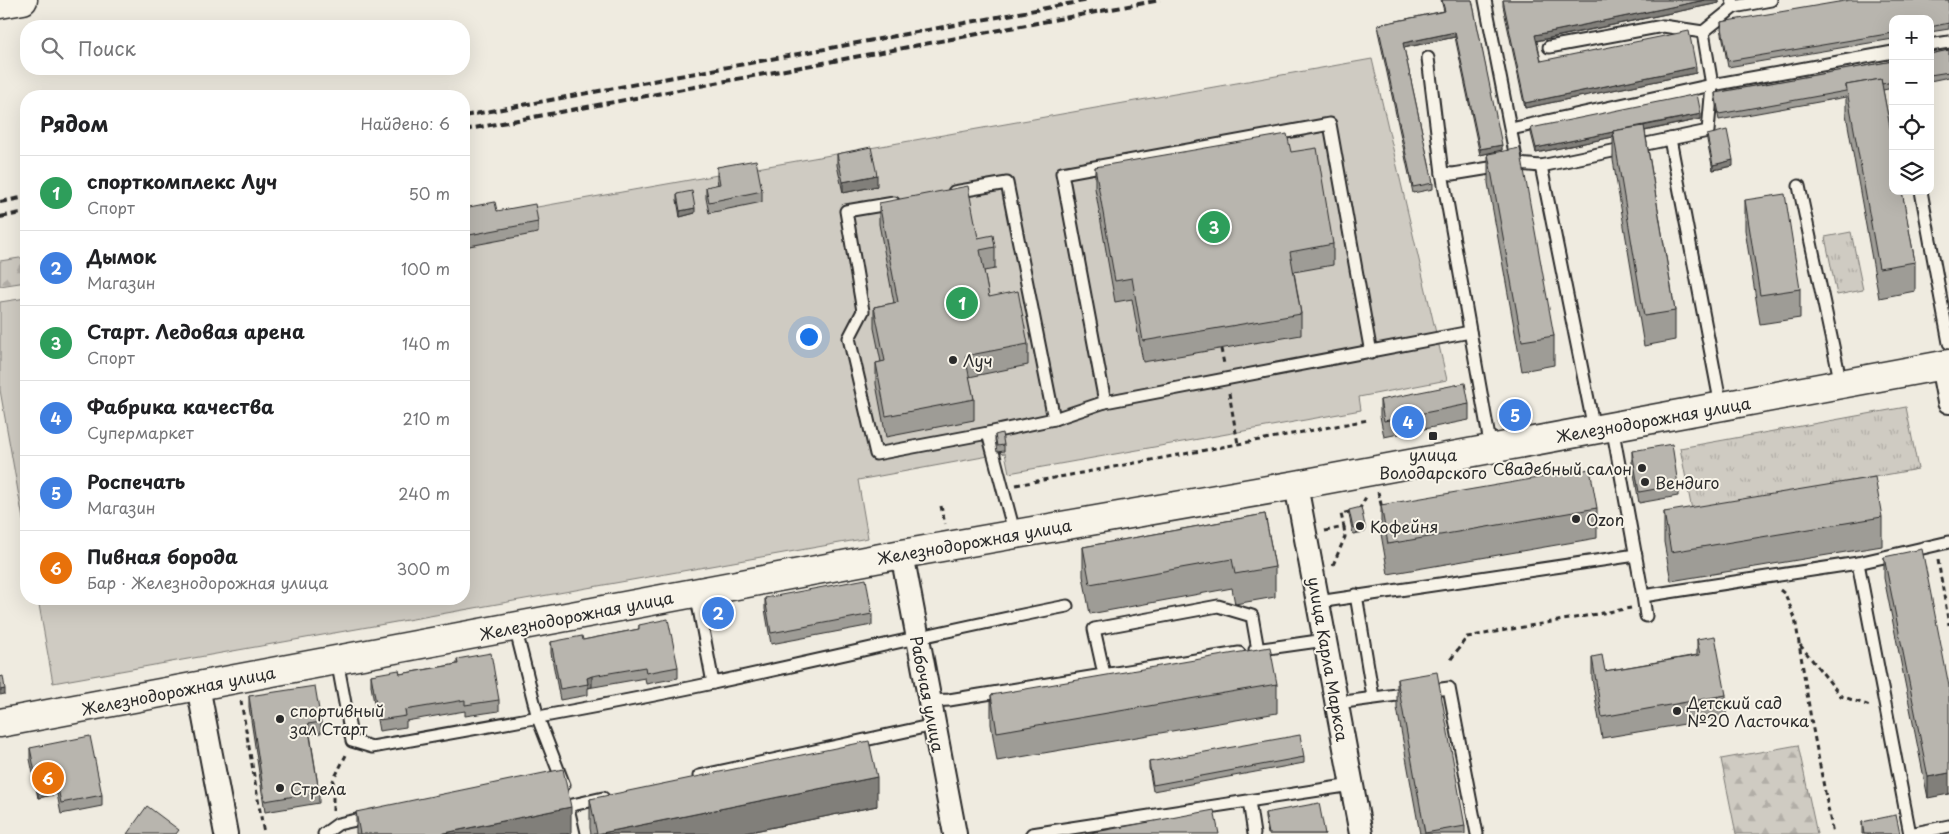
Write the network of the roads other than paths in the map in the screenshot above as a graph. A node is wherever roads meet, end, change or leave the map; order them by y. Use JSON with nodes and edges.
{"nodes":[{"id":1,"x":23,"y":0,"type":"edge"},
{"id":2,"x":1485,"y":0,"type":"edge"},
{"id":3,"x":1771,"y":0,"type":"edge"},
{"id":4,"x":1733,"y":3,"type":"edge"},
{"id":5,"x":0,"y":4,"type":"edge"},
{"id":6,"x":1703,"y":32,"type":"junction"},
{"id":7,"x":1949,"y":42,"type":"edge"},
{"id":8,"x":1934,"y":44,"type":"edge"},
{"id":9,"x":1549,"y":47,"type":"dead end"},
{"id":10,"x":1889,"y":53,"type":"edge"},
{"id":11,"x":1428,"y":58,"type":"dead end"},
{"id":12,"x":1712,"y":84,"type":"junction"},
{"id":13,"x":1511,"y":129,"type":"junction"},
{"id":14,"x":1670,"y":139,"type":"junction"},
{"id":15,"x":1517,"y":164,"type":"junction"},
{"id":16,"x":1541,"y":166,"type":"junction"},
{"id":17,"x":1442,"y":173,"type":"junction"},
{"id":18,"x":1799,"y":186,"type":"dead end"},
{"id":19,"x":941,"y":194,"type":"edge"},
{"id":20,"x":1922,"y":195,"type":"edge"},
{"id":21,"x":903,"y":201,"type":"edge"},
{"id":22,"x":1470,"y":332,"type":"junction"},
{"id":23,"x":1371,"y":353,"type":"junction"},
{"id":24,"x":1947,"y":357,"type":"edge"},
{"id":25,"x":1841,"y":384,"type":"junction"},
{"id":26,"x":1105,"y":402,"type":"junction"},
{"id":27,"x":1949,"y":402,"type":"edge"},
{"id":28,"x":1721,"y":406,"type":"junction"},
{"id":29,"x":1054,"y":419,"type":"junction"},
{"id":30,"x":1604,"y":428,"type":"junction"},
{"id":31,"x":988,"y":433,"type":"junction"},
{"id":32,"x":1492,"y":449,"type":"junction"},
{"id":33,"x":1296,"y":485,"type":"junction"},
{"id":34,"x":1014,"y":535,"type":"junction"},
{"id":35,"x":1949,"y":542,"type":"edge"},
{"id":36,"x":902,"y":554,"type":"junction"},
{"id":37,"x":1636,"y":555,"type":"junction"},
{"id":38,"x":1858,"y":563,"type":"junction"},
{"id":39,"x":696,"y":593,"type":"junction"},
{"id":40,"x":1356,"y":595,"type":"junction"},
{"id":41,"x":1318,"y":602,"type":"junction"},
{"id":42,"x":1067,"y":606,"type":"dead end"},
{"id":43,"x":515,"y":627,"type":"junction"},
{"id":44,"x":917,"y":638,"type":"junction"},
{"id":45,"x":1325,"y":640,"type":"junction"},
{"id":46,"x":1258,"y":650,"type":"junction"},
{"id":47,"x":337,"y":660,"type":"junction"},
{"id":48,"x":1104,"y":674,"type":"junction"},
{"id":49,"x":713,"y":683,"type":"junction"},
{"id":50,"x":198,"y":686,"type":"junction"},
{"id":51,"x":1373,"y":697,"type":"junction"},
{"id":52,"x":930,"y":701,"type":"junction"},
{"id":53,"x":1337,"y":703,"type":"junction"},
{"id":54,"x":538,"y":718,"type":"junction"},
{"id":55,"x":0,"y":723,"type":"edge"},
{"id":56,"x":934,"y":725,"type":"junction"},
{"id":57,"x":683,"y":780,"type":"edge"},
{"id":58,"x":1352,"y":784,"type":"junction"},
{"id":59,"x":616,"y":795,"type":"edge"},
{"id":60,"x":1249,"y":801,"type":"junction"},
{"id":61,"x":568,"y":806,"type":"junction"},
{"id":62,"x":387,"y":814,"type":"edge"},
{"id":63,"x":1949,"y":826,"type":"edge"},
{"id":64,"x":223,"y":832,"type":"edge"},
{"id":65,"x":326,"y":832,"type":"edge"},
{"id":66,"x":574,"y":834,"type":"edge"},
{"id":67,"x":955,"y":834,"type":"edge"},
{"id":68,"x":1032,"y":834,"type":"edge"},
{"id":69,"x":1254,"y":834,"type":"edge"},
{"id":70,"x":1361,"y":834,"type":"edge"},
{"id":71,"x":1478,"y":834,"type":"edge"},
{"id":72,"x":1910,"y":834,"type":"edge"}],
"edges":[{"from":1,"to":5,"type":"main road"},
{"from":2,"to":13,"type":"lane"},
{"from":3,"to":4,"type":"lane"},
{"from":4,"to":6,"type":"lane"},
{"from":6,"to":9,"type":"lane"},
{"from":6,"to":12,"type":"lane"},
{"from":7,"to":8,"type":"lane"},
{"from":10,"to":12,"type":"lane"},
{"from":11,"to":17,"type":"lane"},
{"from":12,"to":13,"type":"lane"},
{"from":12,"to":14,"type":"lane"},
{"from":13,"to":15,"type":"lane"},
{"from":14,"to":16,"type":"lane"},
{"from":14,"to":28,"type":"lane"},
{"from":15,"to":16,"type":"lane"},
{"from":15,"to":17,"type":"lane"},
{"from":16,"to":30,"type":"lane"},
{"from":17,"to":22,"type":"lane"},
{"from":18,"to":25,"type":"lane"},
{"from":19,"to":29,"type":"lane"},
{"from":20,"to":24,"type":"lane"},
{"from":21,"to":31,"type":"lane"},
{"from":22,"to":23,"type":"lane"},
{"from":22,"to":32,"type":"lane"},
{"from":23,"to":26,"type":"lane"},
{"from":23,"to":26,"type":"lane"},
{"from":24,"to":25,"type":"main road","name":"Железнодорожная улица"},
{"from":24,"to":27,"type":"street"},
{"from":25,"to":28,"type":"main road","name":"Железнодорожная улица"},
{"from":26,"to":29,"type":"lane"},
{"from":28,"to":30,"type":"main road","name":"Железнодорожная улица"},
{"from":29,"to":31,"type":"lane"},
{"from":30,"to":32,"type":"main road","name":"Железнодорожная улица"},
{"from":30,"to":37,"type":"lane"},
{"from":31,"to":34,"type":"lane"},
{"from":32,"to":33,"type":"main road","name":"Железнодорожная улица"},
{"from":33,"to":34,"type":"main road","name":"Железнодорожная улица"},
{"from":33,"to":41,"type":"street","name":"улица Карла Маркса"},
{"from":34,"to":36,"type":"main road","name":"Железнодорожная улица"},
{"from":35,"to":38,"type":"lane"},
{"from":36,"to":39,"type":"main road","name":"Железнодорожная улица"},
{"from":36,"to":44,"type":"street","name":"Рабочая улица"},
{"from":37,"to":38,"type":"lane"},
{"from":37,"to":40,"type":"lane"},
{"from":38,"to":72,"type":"lane"},
{"from":39,"to":43,"type":"main road","name":"Железнодорожная улица"},
{"from":39,"to":49,"type":"lane"},
{"from":40,"to":41,"type":"lane"},
{"from":40,"to":51,"type":"lane"},
{"from":41,"to":45,"type":"street","name":"улица Карла Маркса"},
{"from":42,"to":44,"type":"lane"},
{"from":43,"to":47,"type":"main road","name":"Железнодорожная улица"},
{"from":43,"to":54,"type":"lane"},
{"from":44,"to":49,"type":"lane"},
{"from":44,"to":52,"type":"street","name":"Рабочая улица"},
{"from":45,"to":46,"type":"lane"},
{"from":45,"to":53,"type":"street","name":"улица Карла Маркса"},
{"from":46,"to":48,"type":"lane"},
{"from":46,"to":48,"type":"lane"},
{"from":47,"to":50,"type":"main road","name":"Железнодорожная улица"},
{"from":47,"to":54,"type":"lane"},
{"from":48,"to":52,"type":"lane"},
{"from":49,"to":54,"type":"lane"},
{"from":50,"to":55,"type":"main road","name":"Железнодорожная улица"},
{"from":50,"to":64,"type":"street"},
{"from":51,"to":53,"type":"lane"},
{"from":51,"to":71,"type":"lane"},
{"from":52,"to":56,"type":"street","name":"Рабочая улица"},
{"from":53,"to":58,"type":"street","name":"улица Карла Маркса"},
{"from":54,"to":61,"type":"lane"},
{"from":56,"to":57,"type":"lane"},
{"from":56,"to":67,"type":"street","name":"Рабочая улица"},
{"from":58,"to":60,"type":"lane"},
{"from":58,"to":70,"type":"street","name":"улица Карла Маркса"},
{"from":59,"to":61,"type":"lane"},
{"from":60,"to":68,"type":"lane"},
{"from":60,"to":69,"type":"lane"},
{"from":61,"to":66,"type":"lane"},
{"from":62,"to":65,"type":"lane"},
{"from":63,"to":72,"type":"lane"}]}
